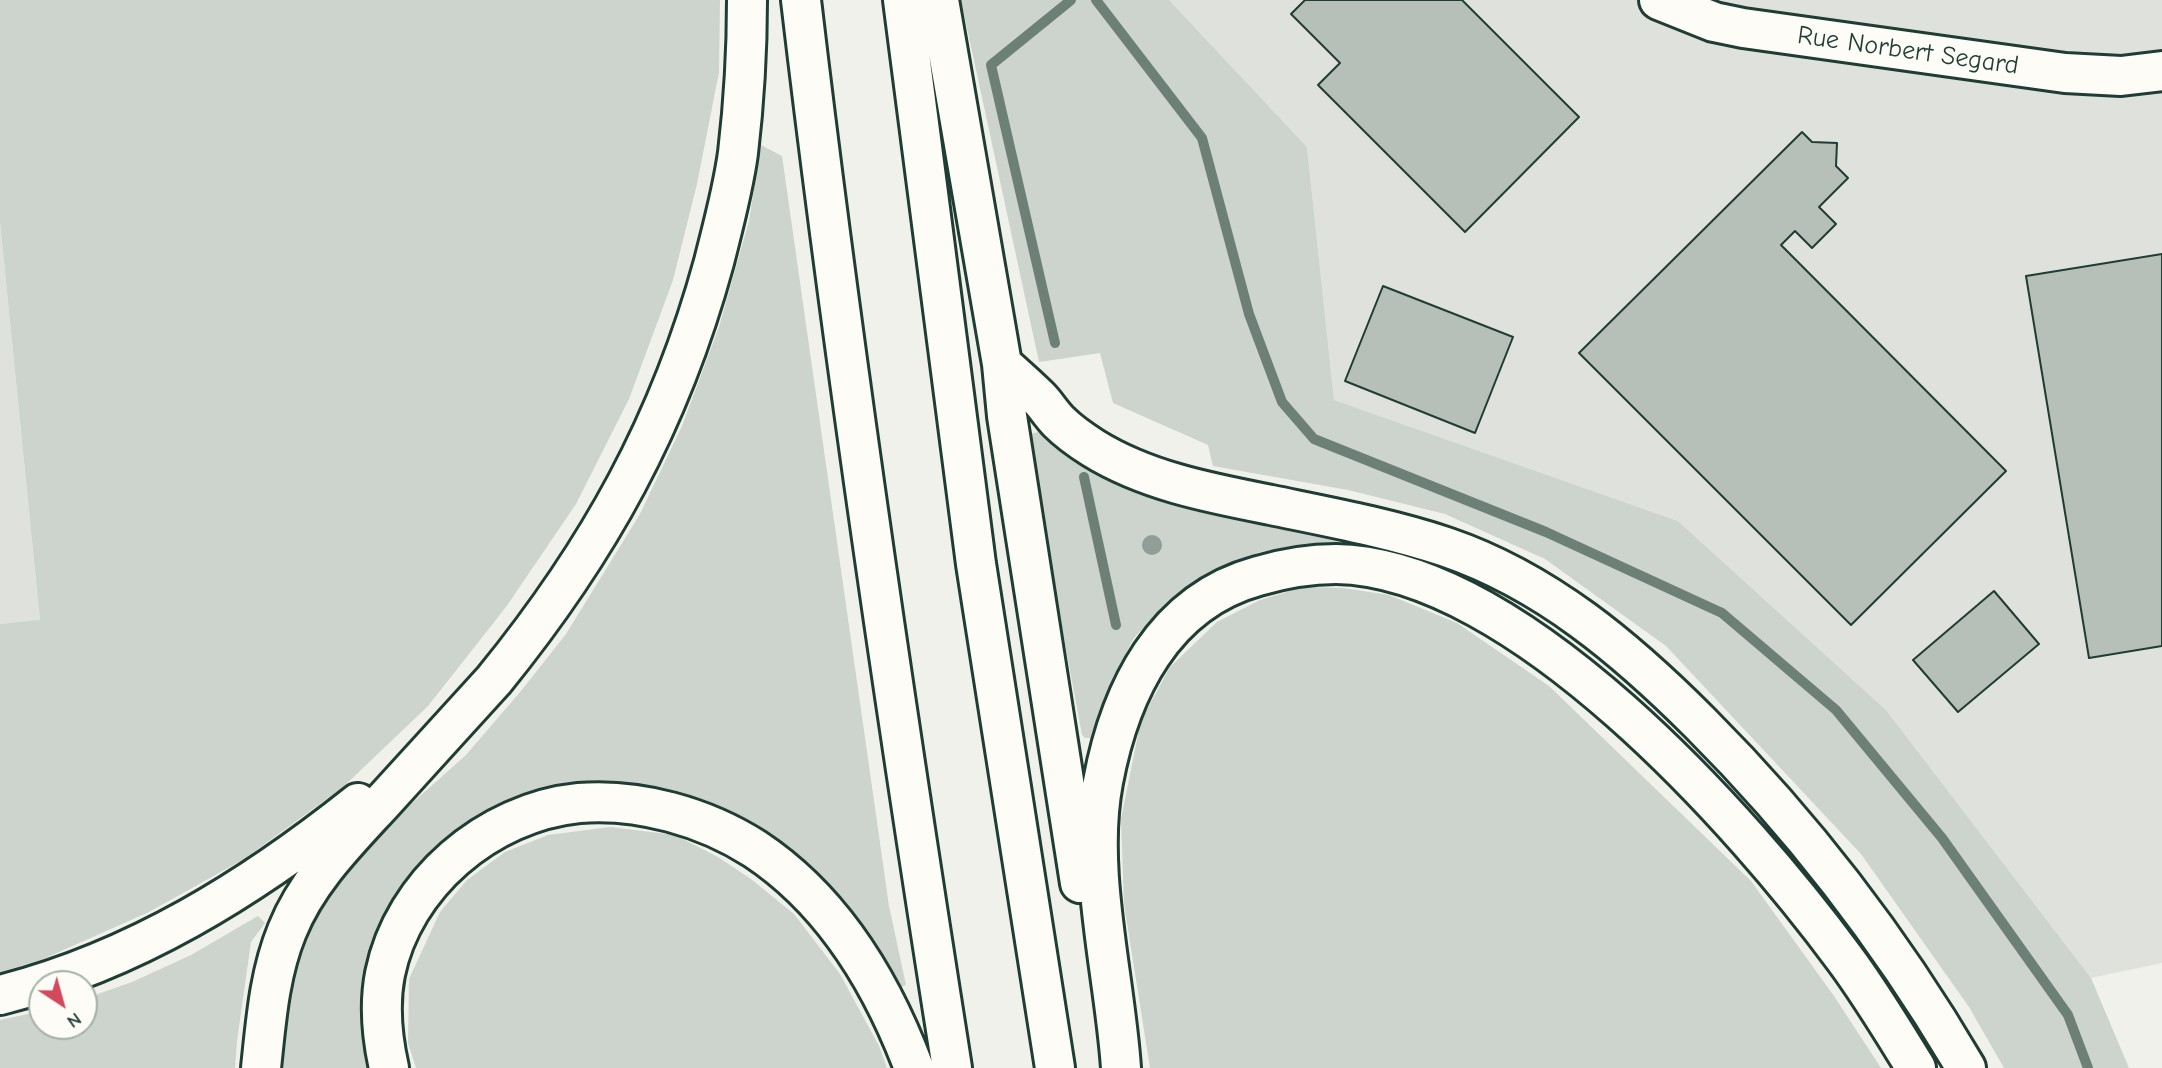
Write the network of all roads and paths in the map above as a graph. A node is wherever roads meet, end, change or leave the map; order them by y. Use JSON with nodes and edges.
{"nodes":[{"id":1,"x":747,"y":0,"type":"edge"},
{"id":2,"x":801,"y":0,"type":"edge"},
{"id":3,"x":903,"y":0,"type":"edge"},
{"id":4,"x":939,"y":0,"type":"edge"},
{"id":5,"x":1659,"y":0,"type":"edge"},
{"id":6,"x":2162,"y":71,"type":"edge"},
{"id":7,"x":1002,"y":364,"type":"junction"},
{"id":8,"x":439,"y":739,"type":"junction"},
{"id":9,"x":0,"y":995,"type":"edge"},
{"id":10,"x":261,"y":1068,"type":"edge"},
{"id":11,"x":390,"y":1068,"type":"edge"},
{"id":12,"x":914,"y":1068,"type":"edge"},
{"id":13,"x":951,"y":1068,"type":"edge"},
{"id":14,"x":1055,"y":1068,"type":"edge"},
{"id":15,"x":1111,"y":1068,"type":"edge"},
{"id":16,"x":1121,"y":1068,"type":"edge"},
{"id":17,"x":1916,"y":1068,"type":"edge"},
{"id":18,"x":1966,"y":1068,"type":"edge"}],
"edges":[{"from":1,"to":8,"type":"main road"},
{"from":2,"to":13,"type":"main road"},
{"from":3,"to":14,"type":"main road"},
{"from":4,"to":7,"type":"main road"},
{"from":5,"to":6,"type":"main road","name":"Rue Norbert Segard"},
{"from":7,"to":15,"type":"main road"},
{"from":7,"to":18,"type":"main road"},
{"from":8,"to":9,"type":"main road"},
{"from":8,"to":10,"type":"main road"},
{"from":11,"to":12,"type":"main road"},
{"from":16,"to":17,"type":"main road"}]}
